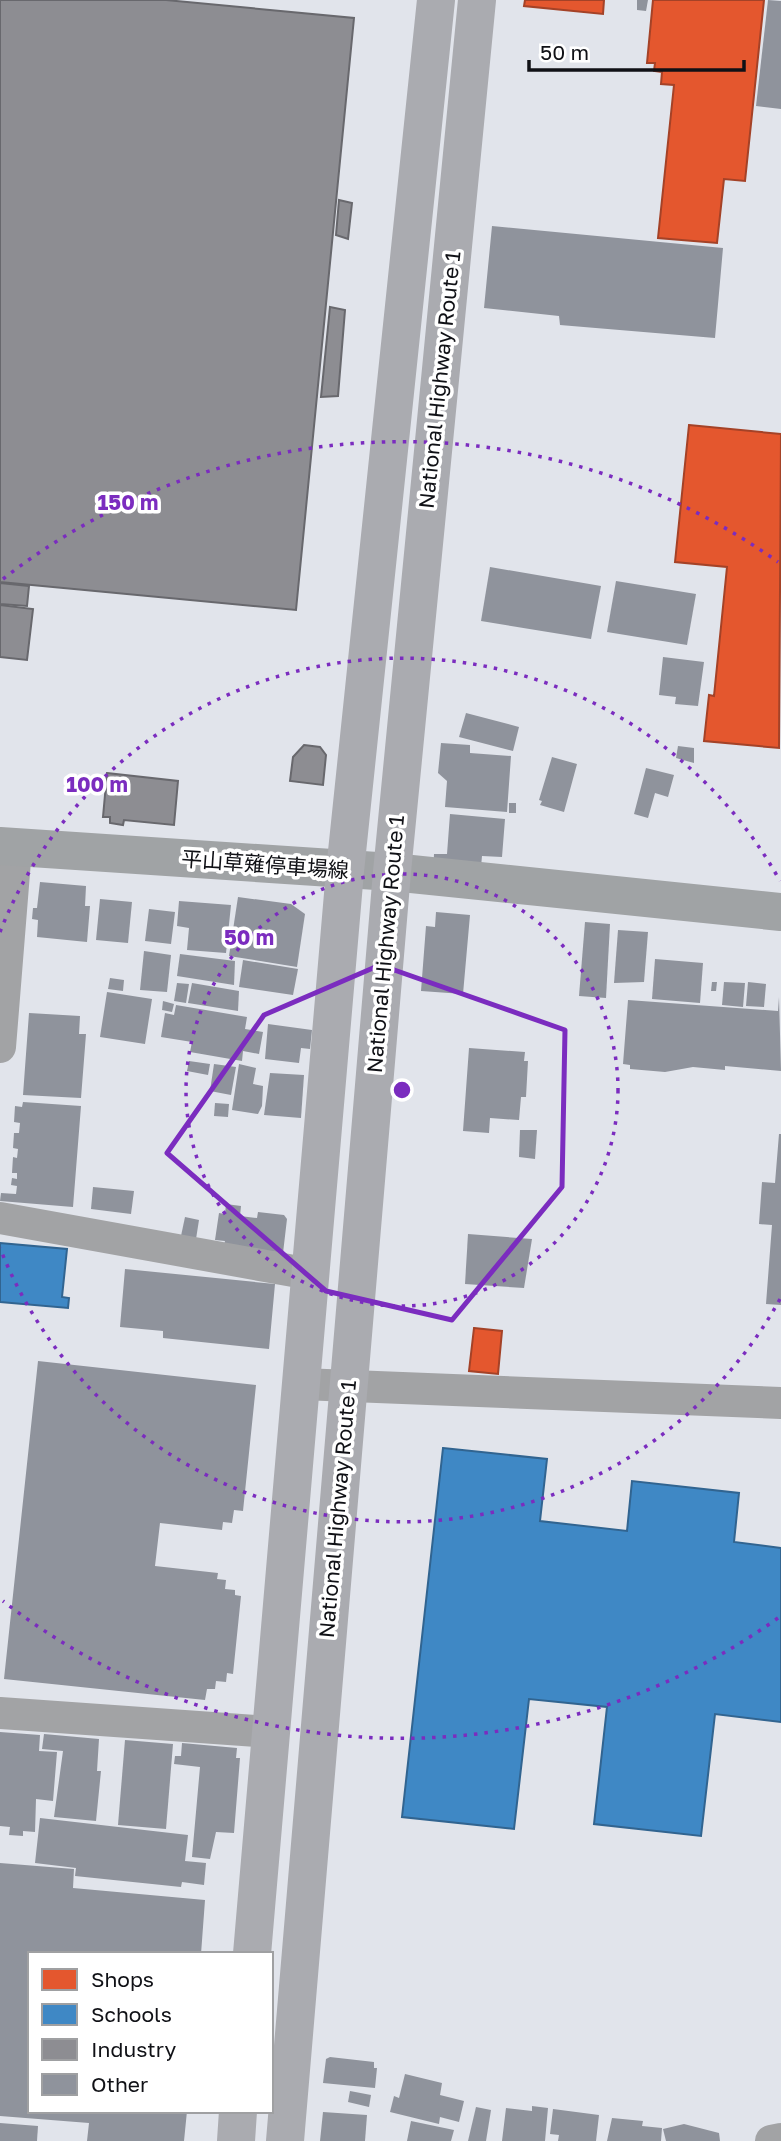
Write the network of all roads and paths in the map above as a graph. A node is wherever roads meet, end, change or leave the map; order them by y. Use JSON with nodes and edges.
{"nodes":[{"id":1,"x":436,"y":0,"type":"edge"},
{"id":2,"x":477,"y":0,"type":"edge"},
{"id":3,"x":8,"y":847,"type":"edge"},
{"id":4,"x":345,"y":870,"type":"junction"},
{"id":5,"x":392,"y":872,"type":"junction"},
{"id":6,"x":781,"y":912,"type":"edge"},
{"id":7,"x":0,"y":1047,"type":"edge"},
{"id":8,"x":0,"y":1218,"type":"edge"},
{"id":9,"x":310,"y":1274,"type":"junction"},
{"id":10,"x":301,"y":1384,"type":"junction"},
{"id":11,"x":349,"y":1386,"type":"junction"},
{"id":12,"x":781,"y":1403,"type":"edge"},
{"id":13,"x":0,"y":1713,"type":"edge"},
{"id":14,"x":271,"y":1732,"type":"junction"},
{"id":15,"x":252,"y":1952,"type":"edge"},
{"id":16,"x":238,"y":2113,"type":"edge"},
{"id":17,"x":781,"y":2139,"type":"edge"},
{"id":18,"x":236,"y":2141,"type":"edge"},
{"id":19,"x":285,"y":2141,"type":"edge"},
{"id":20,"x":771,"y":2141,"type":"edge"}],
"edges":[{"from":1,"to":4,"type":"highway","name":"National Highway Route 1"},
{"from":2,"to":5,"type":"highway","name":"National Highway Route 1"},
{"from":3,"to":4,"type":"main road","name":"平山草薙停車場線"},
{"from":3,"to":7,"type":"street"},
{"from":4,"to":5,"type":"main road","name":"平山草薙停車場線"},
{"from":4,"to":9,"type":"highway","name":"National Highway Route 1"},
{"from":5,"to":6,"type":"main road","name":"平山草薙停車場線"},
{"from":5,"to":11,"type":"highway","name":"National Highway Route 1"},
{"from":8,"to":9,"type":"street"},
{"from":9,"to":10,"type":"highway","name":"National Highway Route 1"},
{"from":10,"to":11,"type":"street"},
{"from":10,"to":14,"type":"highway","name":"National Highway Route 1"},
{"from":11,"to":12,"type":"street"},
{"from":11,"to":19,"type":"highway","name":"National Highway Route 1"},
{"from":13,"to":14,"type":"street"},
{"from":14,"to":15,"type":"highway","name":"National Highway Route 1"},
{"from":16,"to":18,"type":"highway"},
{"from":17,"to":20,"type":"street"}]}
